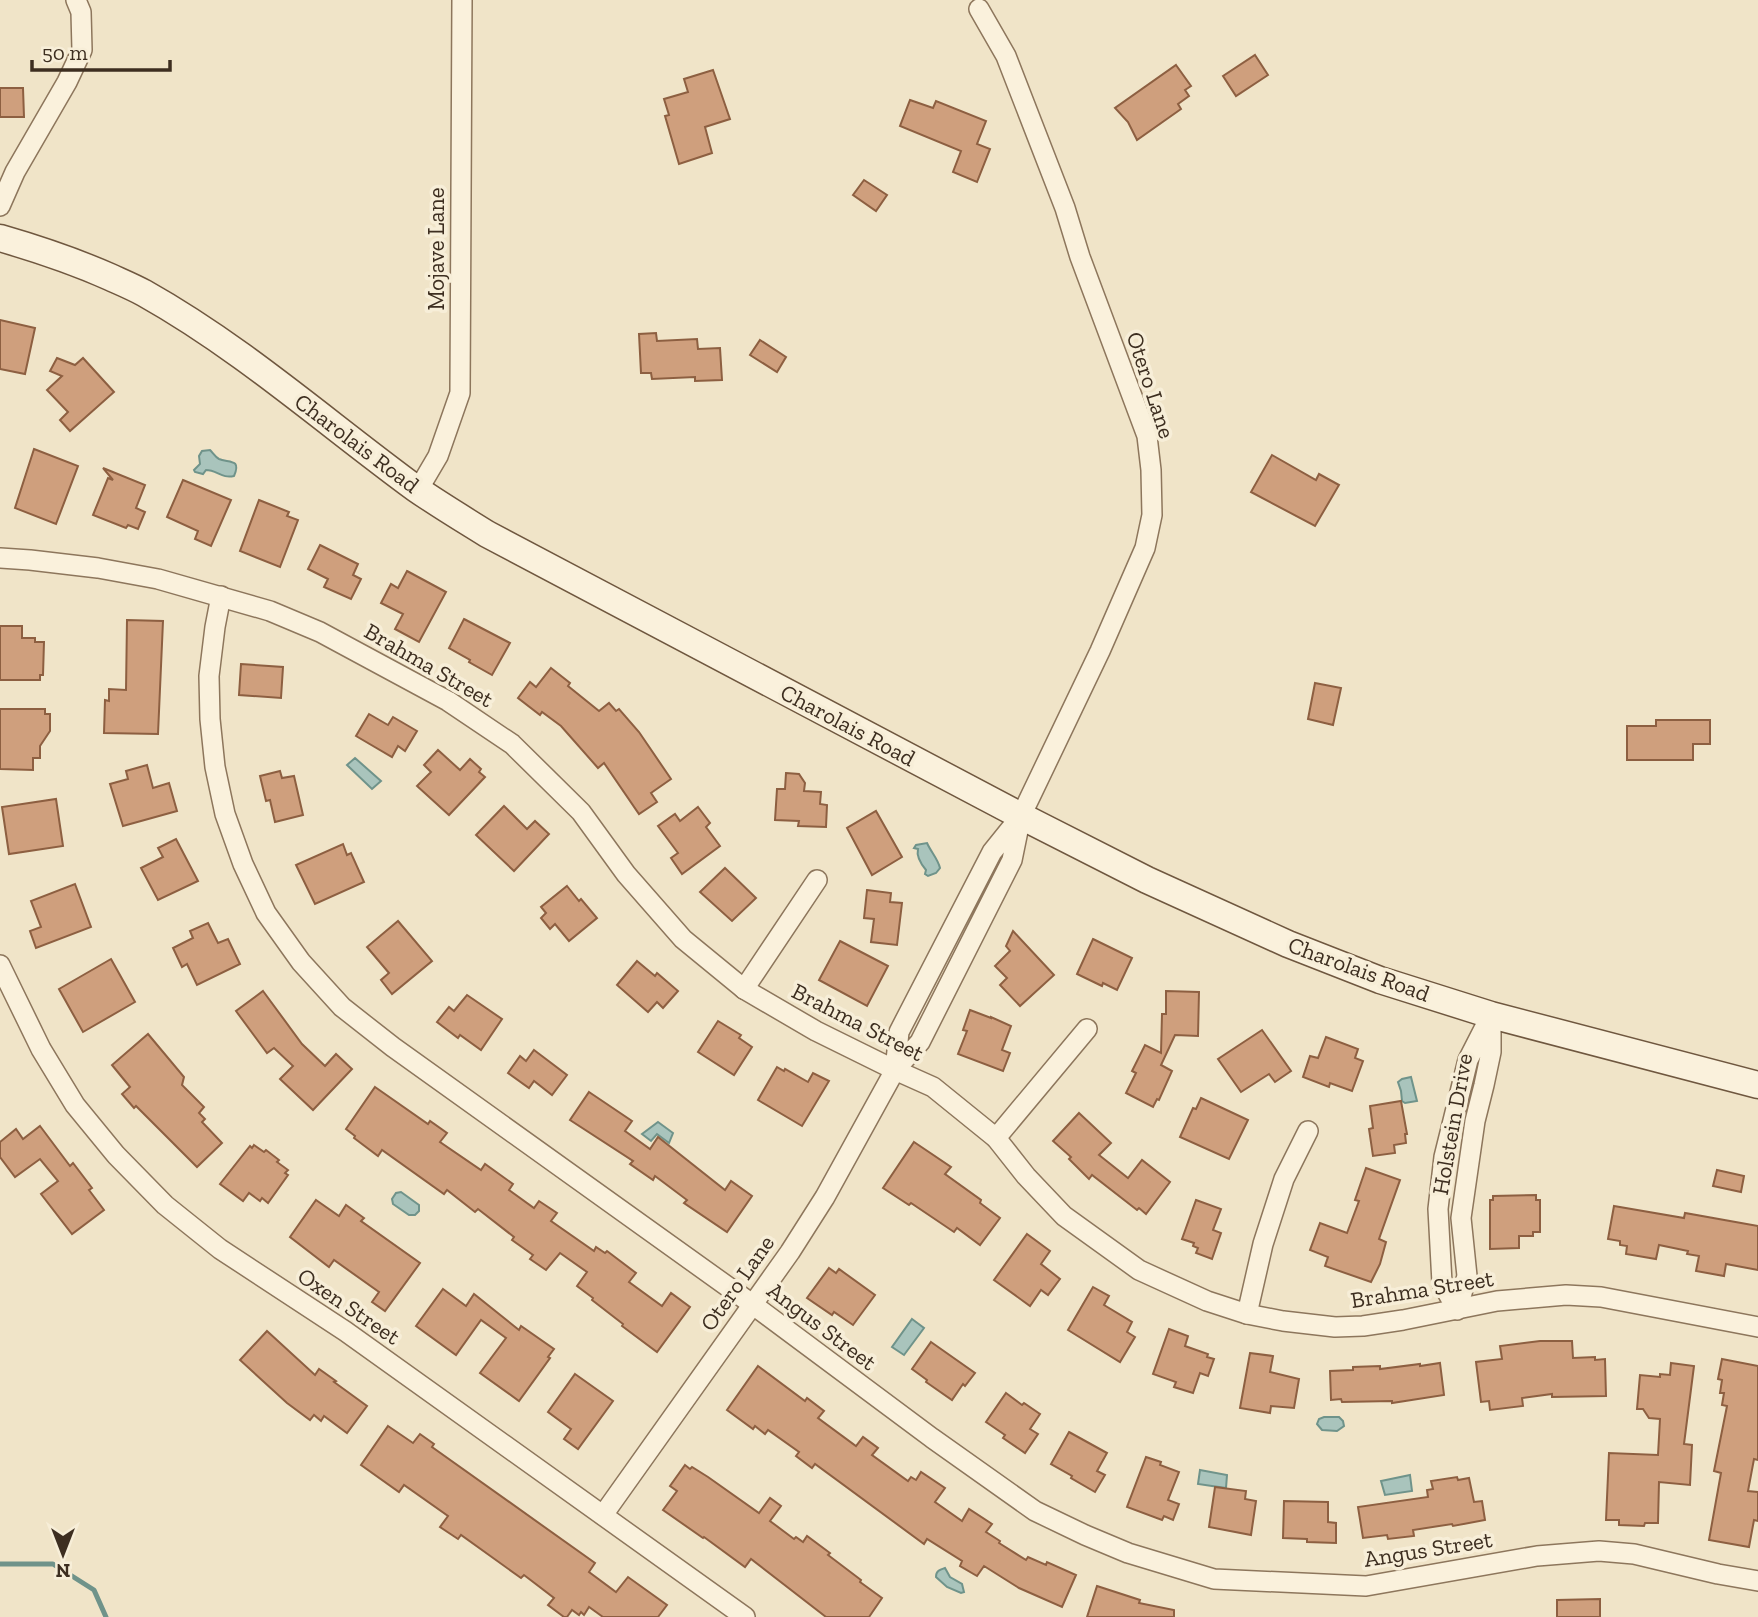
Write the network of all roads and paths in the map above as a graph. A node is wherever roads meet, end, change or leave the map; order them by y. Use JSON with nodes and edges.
{"nodes":[{"id":1,"x":76,"y":0,"type":"edge"},
{"id":2,"x":462,"y":0,"type":"edge"},
{"id":3,"x":979,"y":9,"type":"dead end"},
{"id":4,"x":0,"y":206,"type":"edge"},
{"id":5,"x":0,"y":238,"type":"edge"},
{"id":6,"x":418,"y":490,"type":"junction"},
{"id":7,"x":0,"y":558,"type":"edge"},
{"id":8,"x":221,"y":596,"type":"junction"},
{"id":9,"x":1021,"y":817,"type":"junction"},
{"id":10,"x":817,"y":880,"type":"dead end"},
{"id":11,"x":0,"y":965,"type":"edge"},
{"id":12,"x":744,"y":989,"type":"junction"},
{"id":13,"x":1491,"y":1015,"type":"junction"},
{"id":14,"x":1087,"y":1029,"type":"dead end"},
{"id":15,"x":895,"y":1070,"type":"junction"},
{"id":16,"x":1758,"y":1085,"type":"edge"},
{"id":17,"x":1308,"y":1131,"type":"dead end"},
{"id":18,"x":996,"y":1138,"type":"junction"},
{"id":19,"x":752,"y":1304,"type":"junction"},
{"id":20,"x":1457,"y":1310,"type":"junction"},
{"id":21,"x":1247,"y":1314,"type":"junction"},
{"id":22,"x":1758,"y":1327,"type":"edge"},
{"id":23,"x":603,"y":1515,"type":"junction"},
{"id":24,"x":1758,"y":1581,"type":"edge"},
{"id":25,"x":745,"y":1617,"type":"edge"}],
"edges":[{"from":1,"to":4,"type":"street"},
{"from":2,"to":6,"type":"street","name":"Mojave Lane"},
{"from":3,"to":9,"type":"street","name":"Otero Lane"},
{"from":5,"to":6,"type":"street","name":"Charolais Road"},
{"from":6,"to":9,"type":"street","name":"Charolais Road"},
{"from":7,"to":8,"type":"street","name":"Brahma Street"},
{"from":8,"to":12,"type":"street","name":"Brahma Street"},
{"from":8,"to":19,"type":"street","name":"Angus Street"},
{"from":9,"to":13,"type":"street","name":"Charolais Road"},
{"from":9,"to":15,"type":"street","name":"Otero Lane"},
{"from":10,"to":12,"type":"street"},
{"from":11,"to":23,"type":"street","name":"Oxen Street"},
{"from":12,"to":15,"type":"street","name":"Brahma Street"},
{"from":13,"to":16,"type":"street","name":"Charolais Road"},
{"from":13,"to":20,"type":"street","name":"Holstein Drive"},
{"from":14,"to":18,"type":"street"},
{"from":15,"to":18,"type":"street","name":"Brahma Street"},
{"from":15,"to":19,"type":"street","name":"Otero Lane"},
{"from":17,"to":21,"type":"street"},
{"from":18,"to":21,"type":"street","name":"Brahma Street"},
{"from":19,"to":23,"type":"street","name":"Otero Lane"},
{"from":19,"to":24,"type":"street","name":"Angus Street"},
{"from":20,"to":21,"type":"street","name":"Brahma Street"},
{"from":20,"to":22,"type":"street","name":"Brahma Street"},
{"from":23,"to":25,"type":"street","name":"Oxen Street"}]}
